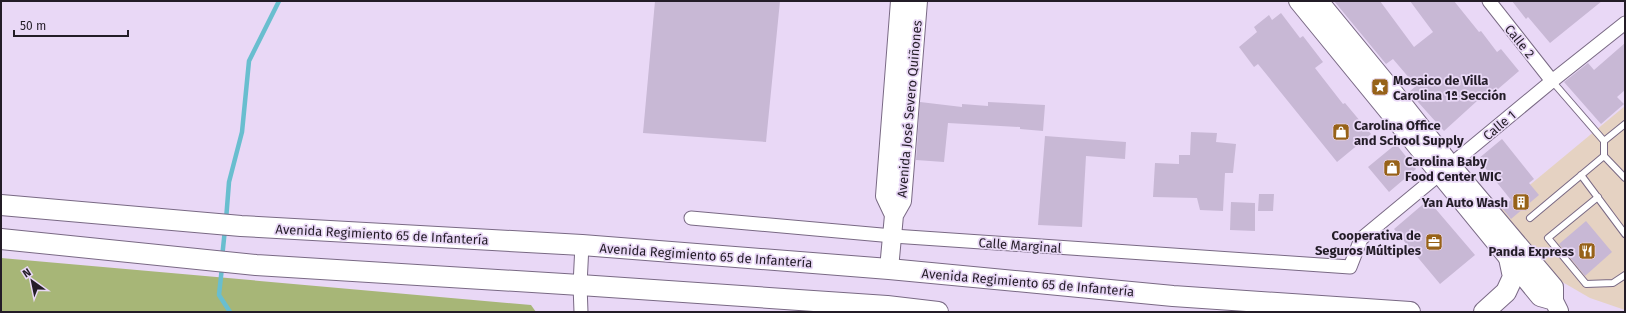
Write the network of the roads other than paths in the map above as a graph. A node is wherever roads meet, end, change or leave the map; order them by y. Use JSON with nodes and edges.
{"nodes":[{"id":1,"x":900,"y":1,"type":"edge"},
{"id":2,"x":918,"y":1,"type":"edge"},
{"id":3,"x":1298,"y":1,"type":"edge"},
{"id":4,"x":1319,"y":1,"type":"edge"},
{"id":5,"x":1489,"y":1,"type":"edge"},
{"id":6,"x":1625,"y":23,"type":"edge"},
{"id":7,"x":1552,"y":81,"type":"junction"},
{"id":8,"x":902,"y":93,"type":"junction"},
{"id":9,"x":1625,"y":124,"type":"edge"},
{"id":10,"x":1604,"y":141,"type":"junction"},
{"id":11,"x":1604,"y":156,"type":"junction"},
{"id":12,"x":1446,"y":169,"type":"junction"},
{"id":13,"x":1581,"y":175,"type":"junction"},
{"id":14,"x":1625,"y":178,"type":"edge"},
{"id":15,"x":1598,"y":197,"type":"junction"},
{"id":16,"x":1,"y":205,"type":"edge"},
{"id":17,"x":691,"y":218,"type":"dead end"},
{"id":18,"x":1530,"y":218,"type":"dead end"},
{"id":19,"x":1625,"y":234,"type":"edge"},
{"id":20,"x":893,"y":236,"type":"junction"},
{"id":21,"x":1,"y":239,"type":"edge"},
{"id":22,"x":582,"y":245,"type":"junction"},
{"id":23,"x":1509,"y":258,"type":"junction"},
{"id":24,"x":1350,"y":267,"type":"joint"},
{"id":25,"x":889,"y":269,"type":"junction"},
{"id":26,"x":1625,"y":275,"type":"edge"},
{"id":27,"x":580,"y":285,"type":"junction"},
{"id":28,"x":1557,"y":307,"type":"edge"},
{"id":29,"x":887,"y":309,"type":"edge"},
{"id":30,"x":580,"y":312,"type":"edge"},
{"id":31,"x":938,"y":312,"type":"edge"},
{"id":32,"x":1410,"y":312,"type":"edge"},
{"id":33,"x":1484,"y":312,"type":"edge"}],
"edges":[{"from":1,"to":8,"type":"street","name":"Avenida José Severo Quiñones"},
{"from":2,"to":8,"type":"street","name":"Avenida José Severo Quiñones"},
{"from":3,"to":12,"type":"street"},
{"from":4,"to":12,"type":"street"},
{"from":5,"to":7,"type":"street","name":"Calle 2"},
{"from":6,"to":7,"type":"street","name":"Calle 1"},
{"from":7,"to":10,"type":"lane"},
{"from":7,"to":12,"type":"street","name":"Calle 1"},
{"from":8,"to":20,"type":"street","name":"Avenida José Severo Quiñones"},
{"from":9,"to":10,"type":"lane"},
{"from":10,"to":11,"type":"lane"},
{"from":11,"to":13,"type":"lane"},
{"from":11,"to":14,"type":"lane"},
{"from":12,"to":23,"type":"street"},
{"from":12,"to":24,"type":"street","name":"Calle 1"},
{"from":12,"to":28,"type":"street"},
{"from":13,"to":15,"type":"lane"},
{"from":13,"to":18,"type":"lane"},
{"from":15,"to":19,"type":"lane"},
{"from":15,"to":26,"type":"lane"},
{"from":16,"to":22,"type":"main road","name":"Avenida Regimiento 65 de Infantería"},
{"from":17,"to":20,"type":"street","name":"Calle Marginal"},
{"from":20,"to":24,"type":"street","name":"Calle Marginal"},
{"from":20,"to":25,"type":"street","name":"Avenida José Severo Quiñones"},
{"from":21,"to":27,"type":"main road"},
{"from":22,"to":25,"type":"main road","name":"Avenida Regimiento 65 de Infantería"},
{"from":22,"to":27,"type":"street"},
{"from":23,"to":28,"type":"street"},
{"from":23,"to":33,"type":"main road"},
{"from":25,"to":32,"type":"main road","name":"Avenida Regimiento 65 de Infantería"},
{"from":27,"to":29,"type":"main road"},
{"from":27,"to":30,"type":"street"},
{"from":29,"to":31,"type":"main road"}]}
